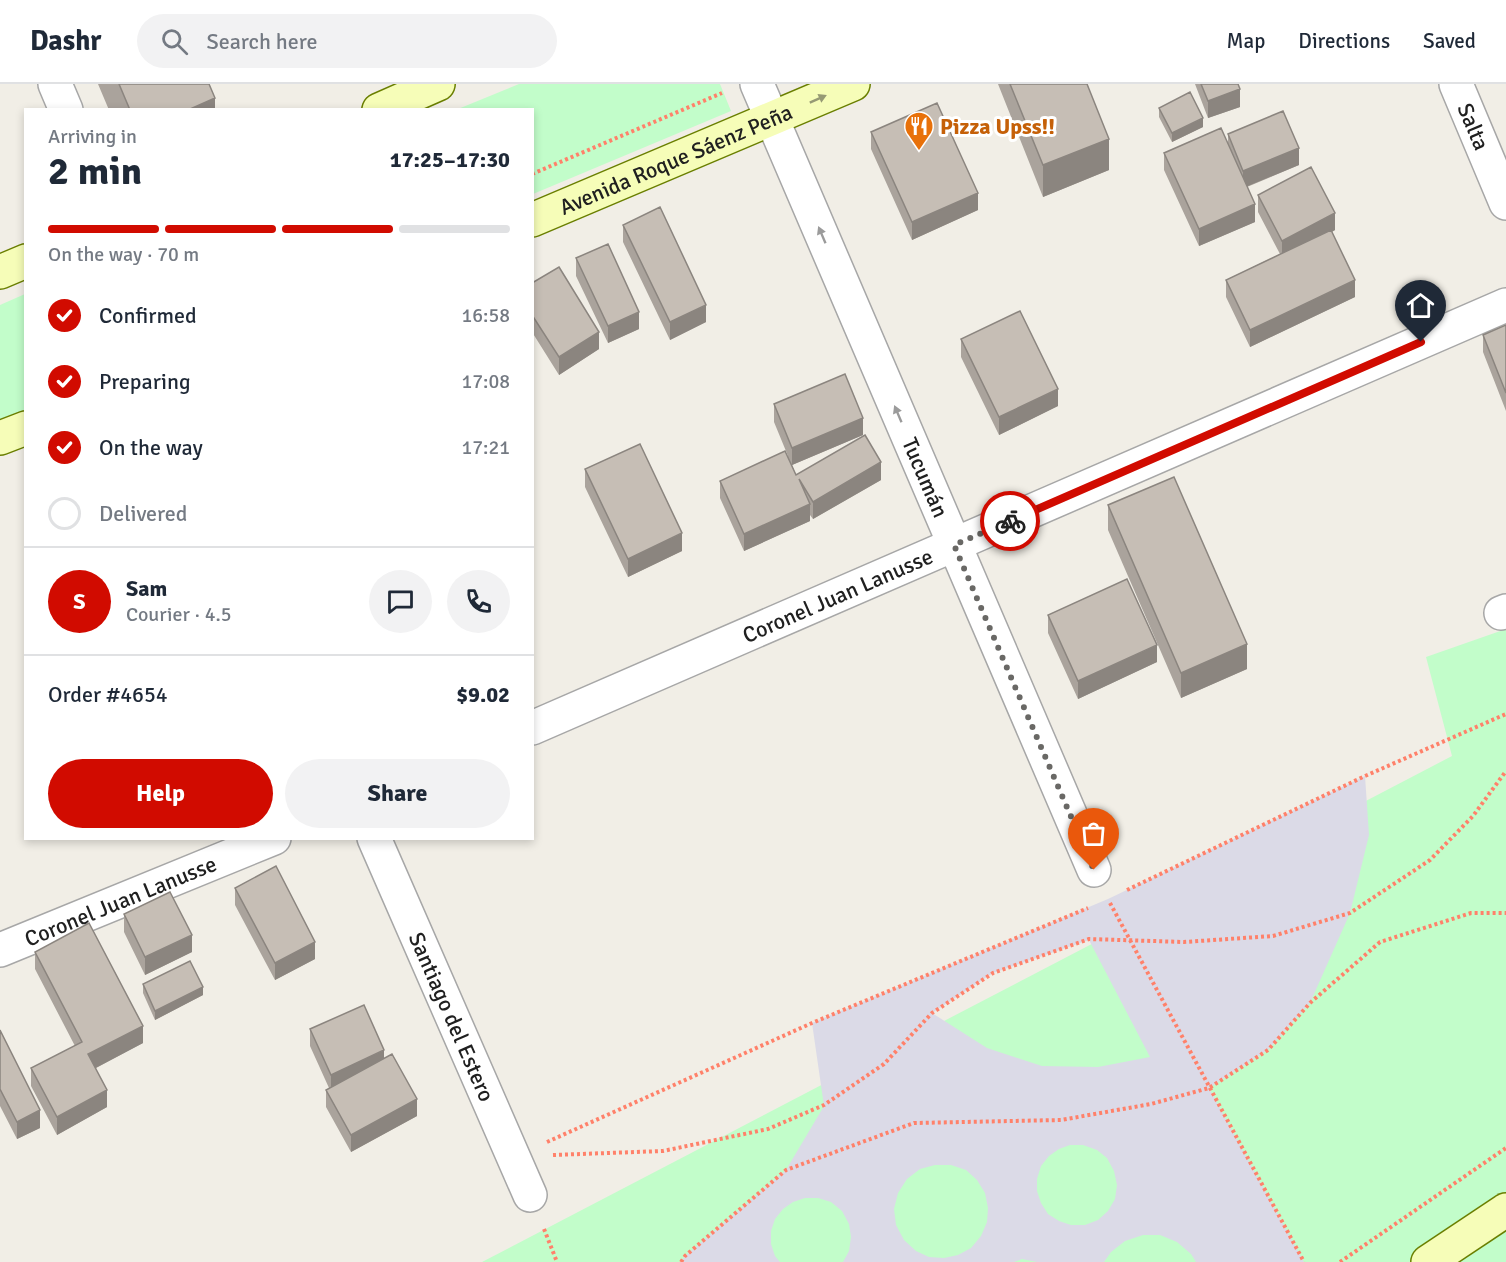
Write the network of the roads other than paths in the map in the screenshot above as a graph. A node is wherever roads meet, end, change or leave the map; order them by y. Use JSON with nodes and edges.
{"nodes":[{"id":1,"x":56,"y":84,"type":"edge"},
{"id":2,"x":438,"y":84,"type":"edge"},
{"id":3,"x":853,"y":84,"type":"edge"},
{"id":4,"x":1456,"y":84,"type":"edge"},
{"id":5,"x":745,"y":86,"type":"edge"},
{"id":6,"x":65,"y":108,"type":"edge"},
{"id":7,"x":384,"y":108,"type":"edge"},
{"id":8,"x":772,"y":119,"type":"junction"},
{"id":9,"x":1506,"y":203,"type":"edge"},
{"id":10,"x":534,"y":219,"type":"edge"},
{"id":11,"x":24,"y":262,"type":"edge"},
{"id":12,"x":0,"y":272,"type":"edge"},
{"id":13,"x":1506,"y":305,"type":"edge"},
{"id":14,"x":24,"y":429,"type":"edge"},
{"id":15,"x":0,"y":438,"type":"edge"},
{"id":16,"x":954,"y":545,"type":"junction"},
{"id":17,"x":534,"y":727,"type":"edge"},
{"id":18,"x":269,"y":840,"type":"edge"},
{"id":19,"x":375,"y":840,"type":"edge"},
{"id":20,"x":1094,"y":870,"type":"dead end"},
{"id":21,"x":0,"y":950,"type":"edge"},
{"id":22,"x":530,"y":1195,"type":"dead end"},
{"id":23,"x":1506,"y":1210,"type":"edge"},
{"id":24,"x":1428,"y":1262,"type":"edge"}],
"edges":[{"from":1,"to":6,"type":"street"},
{"from":2,"to":7,"type":"main road"},
{"from":8,"to":3,"type":"main road","name":"Avenida Roque Sáenz Peña","one_way":true},
{"from":4,"to":9,"type":"street","name":"Salta"},
{"from":5,"to":8,"type":"street","name":"Tucumán"},
{"from":8,"to":10,"type":"main road","name":"Avenida Roque Sáenz Peña"},
{"from":16,"to":8,"type":"street","name":"Tucumán","one_way":true},
{"from":11,"to":12,"type":"main road"},
{"from":13,"to":16,"type":"street","name":"Coronel Juan Lanusse"},
{"from":14,"to":15,"type":"main road"},
{"from":16,"to":17,"type":"street","name":"Coronel Juan Lanusse"},
{"from":16,"to":20,"type":"street","name":"Tucumán"},
{"from":18,"to":21,"type":"street","name":"Coronel Juan Lanusse"},
{"from":19,"to":22,"type":"street","name":"Santiago del Estero"},
{"from":23,"to":24,"type":"main road"}]}
